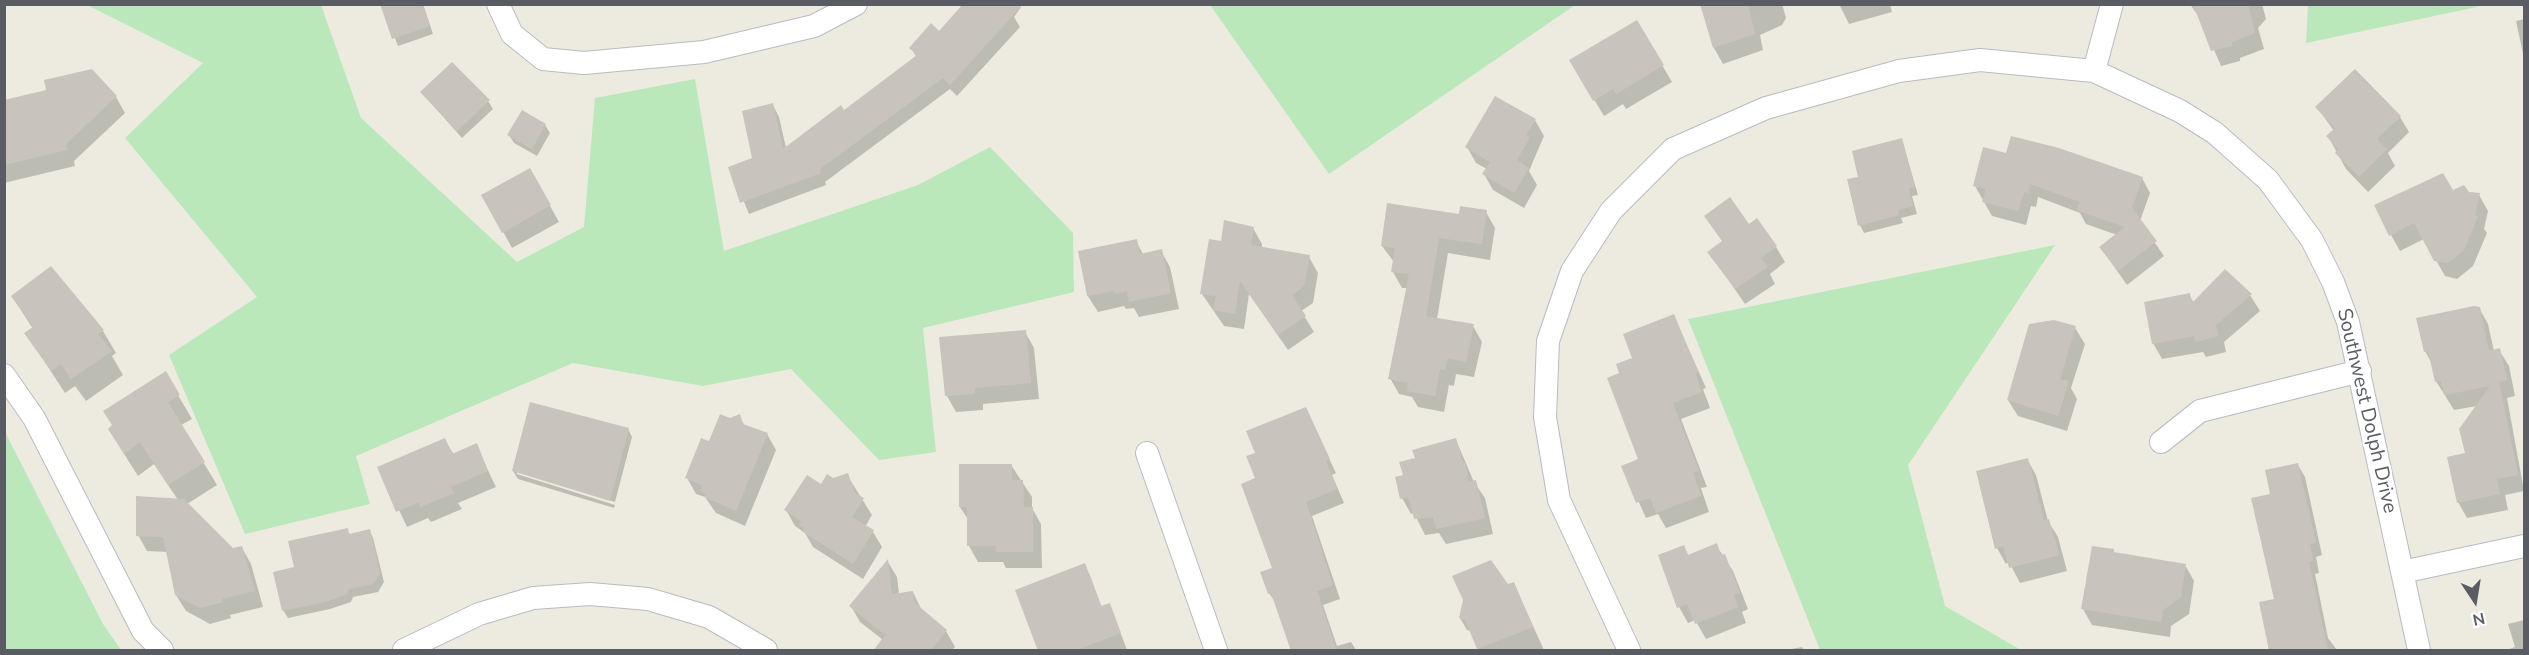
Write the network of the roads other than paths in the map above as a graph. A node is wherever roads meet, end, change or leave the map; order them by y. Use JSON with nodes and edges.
{"nodes":[{"id":1,"x":498,"y":4,"type":"edge"},
{"id":2,"x":856,"y":4,"type":"edge"},
{"id":3,"x":2112,"y":4,"type":"edge"},
{"id":4,"x":2094,"y":71,"type":"junction"},
{"id":5,"x":2360,"y":371,"type":"junction"},
{"id":6,"x":4,"y":375,"type":"edge"},
{"id":7,"x":2161,"y":442,"type":"dead end"},
{"id":8,"x":1147,"y":453,"type":"dead end"},
{"id":9,"x":2524,"y":546,"type":"edge"},
{"id":10,"x":2402,"y":572,"type":"junction"},
{"id":11,"x":162,"y":651,"type":"edge"},
{"id":12,"x":404,"y":651,"type":"edge"},
{"id":13,"x":766,"y":651,"type":"edge"},
{"id":14,"x":1216,"y":651,"type":"edge"},
{"id":15,"x":1629,"y":651,"type":"edge"},
{"id":16,"x":2419,"y":651,"type":"edge"}],
"edges":[{"from":1,"to":2,"type":"street"},
{"from":3,"to":4,"type":"street"},
{"from":4,"to":5,"type":"street","name":"Southwest Dolph Drive"},
{"from":4,"to":15,"type":"street","name":"Southwest Dolph Drive"},
{"from":5,"to":7,"type":"street"},
{"from":5,"to":10,"type":"street","name":"Southwest Dolph Drive"},
{"from":6,"to":11,"type":"street"},
{"from":8,"to":14,"type":"street"},
{"from":9,"to":10,"type":"street"},
{"from":10,"to":16,"type":"street","name":"Southwest Dolph Drive"},
{"from":12,"to":13,"type":"street"}]}
